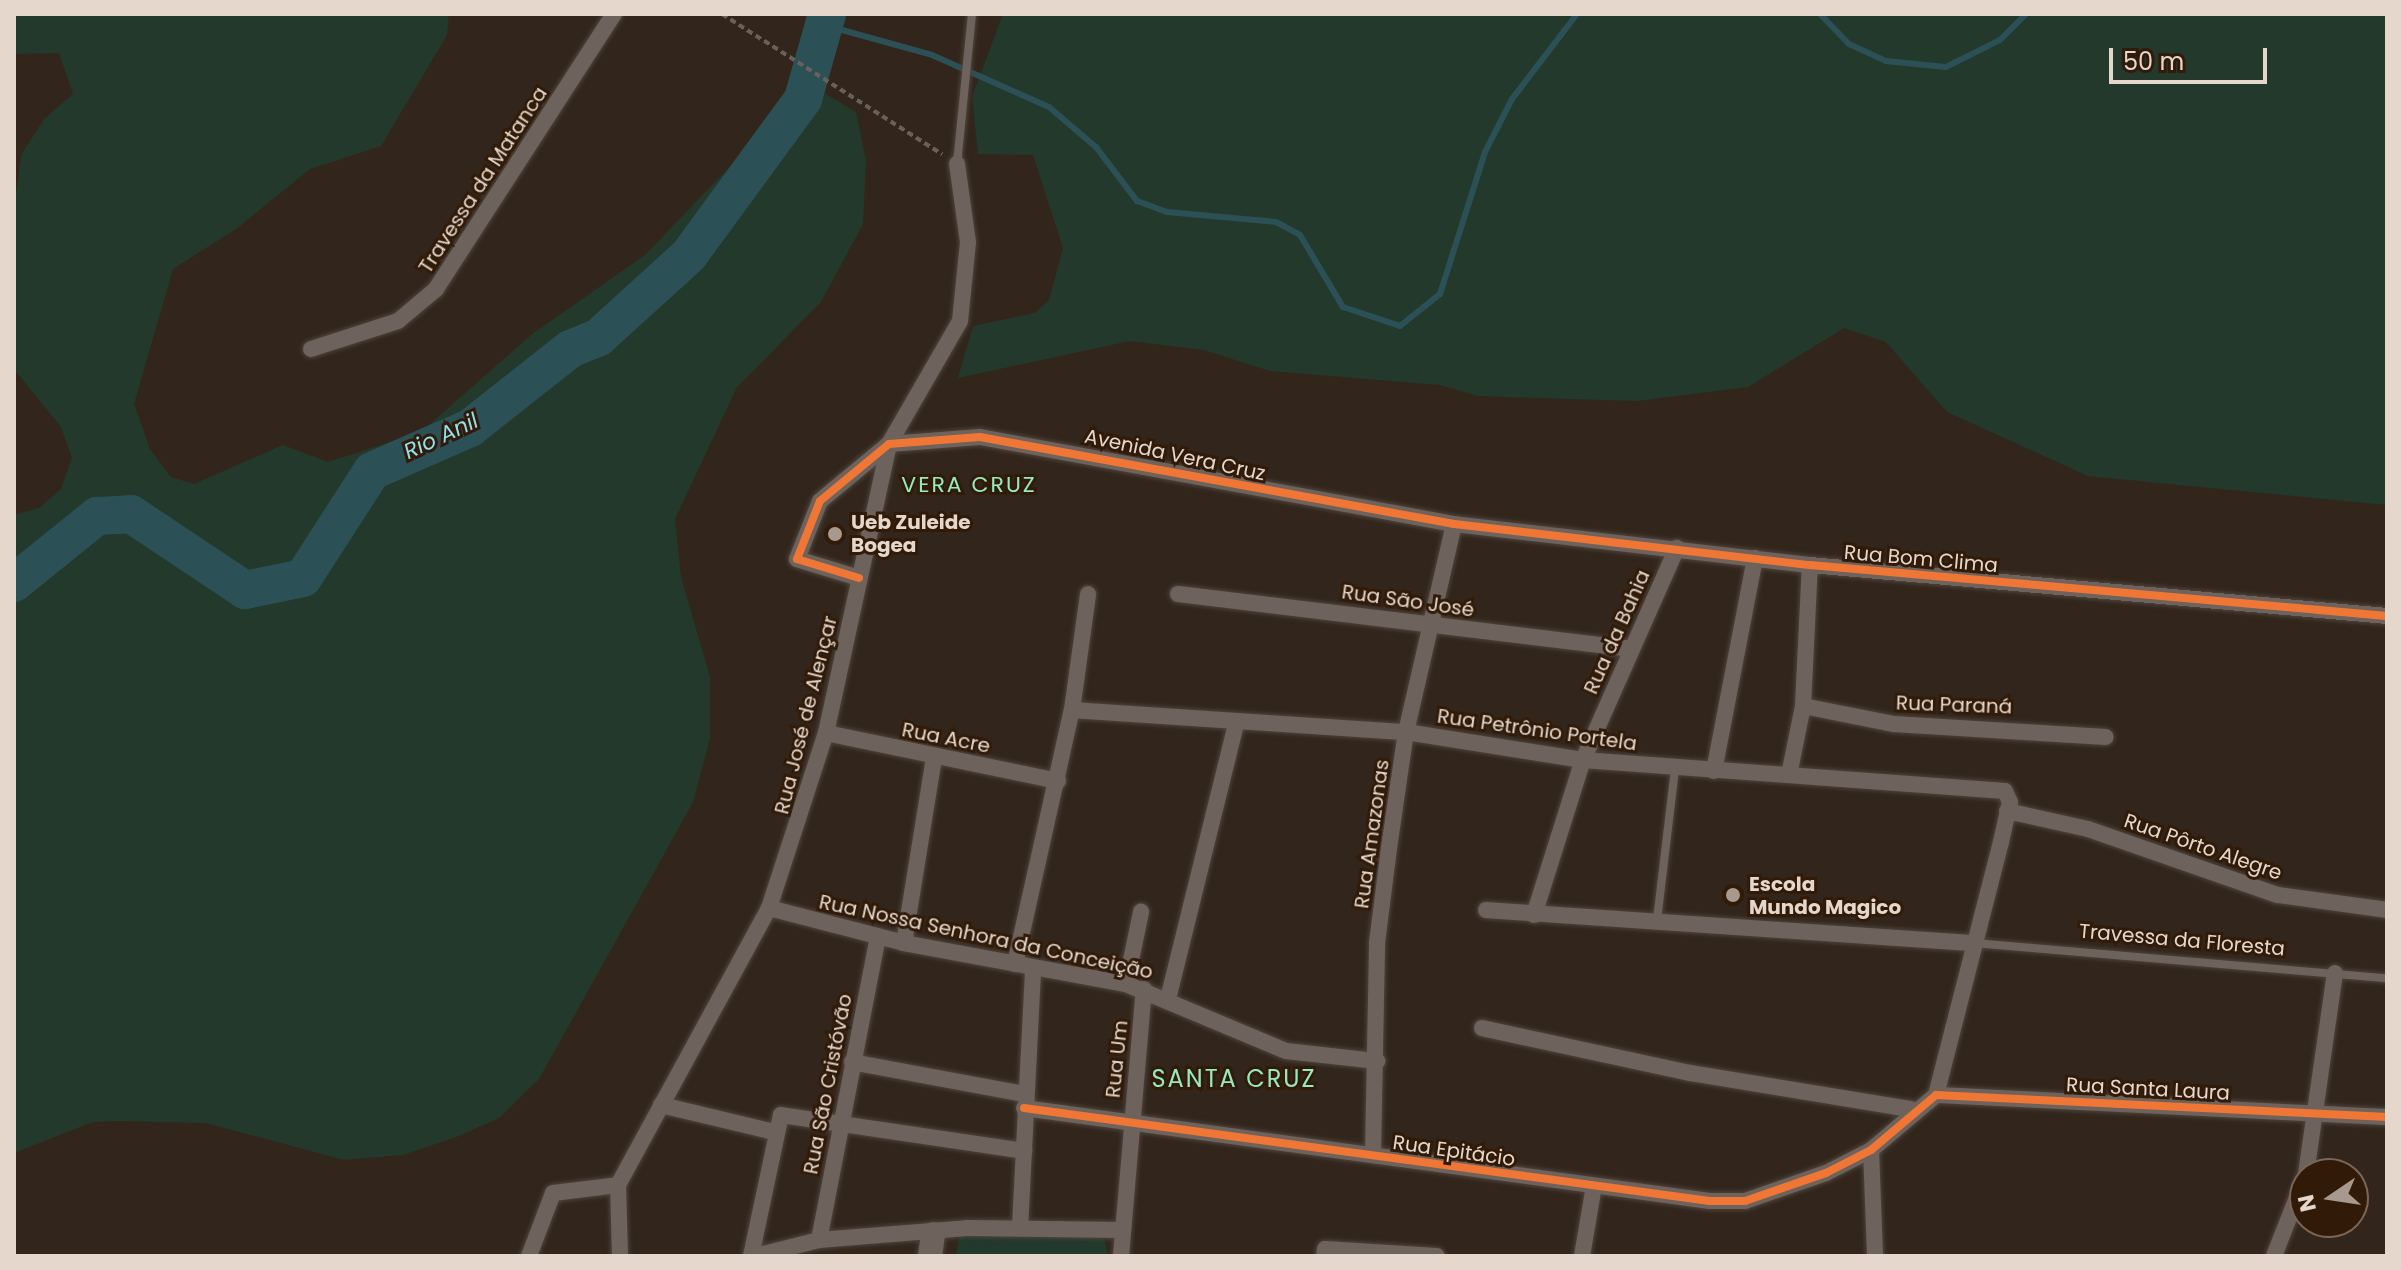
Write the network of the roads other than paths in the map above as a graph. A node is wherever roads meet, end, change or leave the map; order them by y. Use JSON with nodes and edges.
{"nodes":[{"id":1,"x":614,"y":14,"type":"edge"},
{"id":2,"x":972,"y":14,"type":"edge"},
{"id":3,"x":957,"y":164,"type":"joint"},
{"id":4,"x":311,"y":349,"type":"dead end"},
{"id":5,"x":889,"y":444,"type":"junction"},
{"id":6,"x":1454,"y":524,"type":"junction"},
{"id":7,"x":1677,"y":548,"type":"junction"},
{"id":8,"x":1755,"y":558,"type":"junction"},
{"id":9,"x":1810,"y":565,"type":"junction"},
{"id":10,"x":859,"y":578,"type":"junction"},
{"id":11,"x":1088,"y":594,"type":"dead end"},
{"id":12,"x":1178,"y":594,"type":"dead end"},
{"id":13,"x":2387,"y":616,"type":"edge"},
{"id":14,"x":1431,"y":624,"type":"junction"},
{"id":15,"x":1631,"y":649,"type":"junction"},
{"id":16,"x":1803,"y":706,"type":"junction"},
{"id":17,"x":1072,"y":710,"type":"junction"},
{"id":18,"x":1236,"y":724,"type":"junction"},
{"id":19,"x":1406,"y":732,"type":"junction"},
{"id":20,"x":826,"y":733,"type":"junction"},
{"id":21,"x":2106,"y":737,"type":"dead end"},
{"id":22,"x":934,"y":758,"type":"junction"},
{"id":23,"x":1583,"y":760,"type":"junction"},
{"id":24,"x":1675,"y":768,"type":"junction"},
{"id":25,"x":1714,"y":771,"type":"junction"},
{"id":26,"x":1789,"y":775,"type":"junction"},
{"id":27,"x":1058,"y":781,"type":"junction"},
{"id":28,"x":2007,"y":811,"type":"junction"},
{"id":29,"x":769,"y":908,"type":"junction"},
{"id":30,"x":1486,"y":910,"type":"dead end"},
{"id":31,"x":2387,"y":910,"type":"edge"},
{"id":32,"x":1141,"y":912,"type":"dead end"},
{"id":33,"x":1534,"y":915,"type":"junction"},
{"id":34,"x":1657,"y":920,"type":"junction"},
{"id":35,"x":878,"y":937,"type":"junction"},
{"id":36,"x":904,"y":943,"type":"junction"},
{"id":37,"x":1974,"y":943,"type":"junction"},
{"id":38,"x":1015,"y":964,"type":"junction"},
{"id":39,"x":1033,"y":969,"type":"junction"},
{"id":40,"x":2335,"y":973,"type":"junction"},
{"id":41,"x":2387,"y":978,"type":"edge"},
{"id":42,"x":1126,"y":984,"type":"junction"},
{"id":43,"x":1144,"y":989,"type":"junction"},
{"id":44,"x":1168,"y":999,"type":"junction"},
{"id":45,"x":1482,"y":1028,"type":"dead end"},
{"id":46,"x":1377,"y":1061,"type":"junction"},
{"id":47,"x":852,"y":1062,"type":"junction"},
{"id":48,"x":1936,"y":1095,"type":"junction"},
{"id":49,"x":1024,"y":1101,"type":"junction"},
{"id":50,"x":661,"y":1105,"type":"junction"},
{"id":51,"x":1911,"y":1109,"type":"junction"},
{"id":52,"x":2320,"y":1113,"type":"junction"},
{"id":53,"x":1131,"y":1117,"type":"junction"},
{"id":54,"x":2387,"y":1117,"type":"edge"},
{"id":55,"x":839,"y":1122,"type":"junction"},
{"id":56,"x":774,"y":1132,"type":"junction"},
{"id":57,"x":1871,"y":1150,"type":"junction"},
{"id":58,"x":1024,"y":1151,"type":"junction"},
{"id":59,"x":1373,"y":1155,"type":"junction"},
{"id":60,"x":2310,"y":1158,"type":"edge"},
{"id":61,"x":618,"y":1185,"type":"junction"},
{"id":62,"x":1594,"y":1186,"type":"junction"},
{"id":63,"x":2289,"y":1218,"type":"edge"},
{"id":64,"x":1020,"y":1228,"type":"junction"},
{"id":65,"x":1123,"y":1230,"type":"junction"},
{"id":66,"x":819,"y":1240,"type":"junction"},
{"id":67,"x":931,"y":1245,"type":"edge"},
{"id":68,"x":529,"y":1256,"type":"edge"},
{"id":69,"x":620,"y":1256,"type":"edge"},
{"id":70,"x":753,"y":1256,"type":"edge"},
{"id":71,"x":1121,"y":1256,"type":"edge"},
{"id":72,"x":1324,"y":1256,"type":"edge"},
{"id":73,"x":1431,"y":1256,"type":"edge"},
{"id":74,"x":1437,"y":1256,"type":"edge"},
{"id":75,"x":1582,"y":1256,"type":"edge"},
{"id":76,"x":1875,"y":1256,"type":"edge"},
{"id":77,"x":2274,"y":1256,"type":"edge"}],
"edges":[{"from":1,"to":4,"type":"street","name":"Travessa da Matanca"},
{"from":2,"to":3,"type":"lane"},
{"from":3,"to":5,"type":"street","name":"Rua José de Alençar"},
{"from":5,"to":6,"type":"street","name":"Avenida Vera Cruz"},
{"from":5,"to":10,"type":"street","name":"Rua José de Alençar"},
{"from":5,"to":10,"type":"street"},
{"from":6,"to":7,"type":"street","name":"Rua Bom Clima"},
{"from":6,"to":14,"type":"street","name":"Rua Amazonas"},
{"from":7,"to":8,"type":"street","name":"Rua Bom Clima"},
{"from":7,"to":15,"type":"street","name":"Rua da Bahia"},
{"from":8,"to":9,"type":"street","name":"Rua Bom Clima"},
{"from":8,"to":25,"type":"street"},
{"from":9,"to":13,"type":"street","name":"Rua Bom Clima"},
{"from":9,"to":16,"type":"street"},
{"from":10,"to":20,"type":"street","name":"Rua José de Alençar"},
{"from":11,"to":17,"type":"street"},
{"from":12,"to":14,"type":"street","name":"Rua São José"},
{"from":14,"to":15,"type":"street","name":"Rua São José"},
{"from":14,"to":19,"type":"street","name":"Rua Amazonas"},
{"from":15,"to":23,"type":"street","name":"Rua da Bahia"},
{"from":16,"to":21,"type":"street","name":"Rua Paraná"},
{"from":16,"to":26,"type":"street"},
{"from":17,"to":18,"type":"street","name":"Rua Petrônio Portela"},
{"from":17,"to":27,"type":"street"},
{"from":18,"to":19,"type":"street","name":"Rua Petrônio Portela"},
{"from":18,"to":44,"type":"street"},
{"from":19,"to":23,"type":"street","name":"Rua Petrônio Portela"},
{"from":19,"to":46,"type":"street","name":"Rua Amazonas"},
{"from":20,"to":22,"type":"street","name":"Rua Acre"},
{"from":20,"to":29,"type":"street","name":"Rua José de Alençar"},
{"from":22,"to":27,"type":"street","name":"Rua Acre"},
{"from":22,"to":36,"type":"street"},
{"from":23,"to":24,"type":"street","name":"Rua Petrônio Portela"},
{"from":23,"to":33,"type":"street","name":"Rua da Bahia"},
{"from":24,"to":25,"type":"street","name":"Rua Petrônio Portela"},
{"from":24,"to":34,"type":"lane"},
{"from":25,"to":26,"type":"street","name":"Rua Petrônio Portela"},
{"from":26,"to":28,"type":"street","name":"Rua Petrônio Portela"},
{"from":27,"to":38,"type":"street"},
{"from":28,"to":31,"type":"street","name":"Rua Pôrto Alegre"},
{"from":28,"to":37,"type":"street"},
{"from":29,"to":35,"type":"street","name":"Rua Nossa Senhora da Conceição"},
{"from":29,"to":50,"type":"street","name":"Rua José de Alençar"},
{"from":30,"to":33,"type":"street","name":"Travessa da Floresta"},
{"from":32,"to":42,"type":"street"},
{"from":33,"to":34,"type":"street","name":"Travessa da Floresta"},
{"from":34,"to":37,"type":"street","name":"Travessa da Floresta"},
{"from":35,"to":36,"type":"street","name":"Rua Nossa Senhora da Conceição"},
{"from":35,"to":47,"type":"street","name":"Rua São Cristóvão"},
{"from":36,"to":38,"type":"street","name":"Rua Nossa Senhora da Conceição"},
{"from":37,"to":40,"type":"lane","name":"Travessa da Floresta"},
{"from":37,"to":48,"type":"street"},
{"from":38,"to":39,"type":"street","name":"Rua Nossa Senhora da Conceição"},
{"from":39,"to":42,"type":"street","name":"Rua Nossa Senhora da Conceição"},
{"from":39,"to":49,"type":"street"},
{"from":40,"to":41,"type":"lane","name":"Travessa da Floresta"},
{"from":40,"to":52,"type":"street"},
{"from":42,"to":43,"type":"street","name":"Rua Nossa Senhora da Conceição"},
{"from":43,"to":44,"type":"street","name":"Rua Nossa Senhora da Conceição"},
{"from":43,"to":53,"type":"street","name":"Rua Um"},
{"from":44,"to":46,"type":"street","name":"Rua Nossa Senhora da Conceição"},
{"from":45,"to":51,"type":"street"},
{"from":46,"to":59,"type":"street","name":"Rua Amazonas"},
{"from":47,"to":49,"type":"street","name":"Rua Epitácio"},
{"from":47,"to":55,"type":"street","name":"Rua São Cristóvão"},
{"from":48,"to":51,"type":"street"},
{"from":48,"to":52,"type":"street","name":"Rua Santa Laura"},
{"from":49,"to":53,"type":"street","name":"Rua Epitácio"},
{"from":49,"to":58,"type":"street"},
{"from":50,"to":56,"type":"street"},
{"from":50,"to":61,"type":"street","name":"Rua José de Alençar"},
{"from":51,"to":57,"type":"street"},
{"from":52,"to":54,"type":"street","name":"Rua Santa Laura"},
{"from":52,"to":60,"type":"street"},
{"from":53,"to":59,"type":"street","name":"Rua Epitácio"},
{"from":53,"to":65,"type":"street","name":"Rua Um"},
{"from":55,"to":56,"type":"street"},
{"from":55,"to":58,"type":"street"},
{"from":55,"to":66,"type":"street","name":"Rua São Cristóvão"},
{"from":56,"to":70,"type":"street"},
{"from":57,"to":62,"type":"street","name":"Rua Epitácio"},
{"from":57,"to":76,"type":"street"},
{"from":58,"to":64,"type":"street"},
{"from":59,"to":62,"type":"street","name":"Rua Epitácio"},
{"from":61,"to":68,"type":"street"},
{"from":61,"to":69,"type":"street","name":"Rua José de Alençar"},
{"from":62,"to":75,"type":"street"},
{"from":63,"to":77,"type":"street"},
{"from":64,"to":65,"type":"street"},
{"from":64,"to":67,"type":"street"},
{"from":65,"to":71,"type":"street","name":"Rua Um"},
{"from":66,"to":67,"type":"street"},
{"from":66,"to":70,"type":"street"},
{"from":72,"to":73,"type":"street"},
{"from":73,"to":74,"type":"street"}]}
